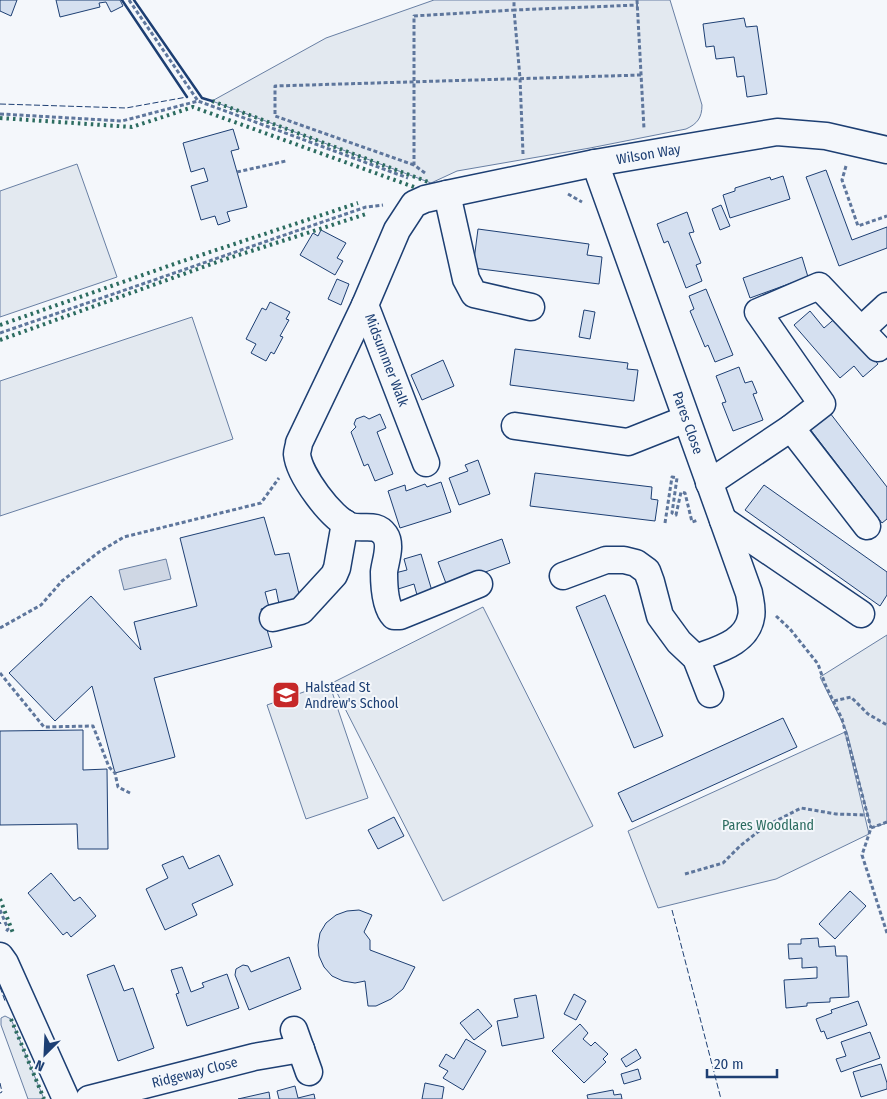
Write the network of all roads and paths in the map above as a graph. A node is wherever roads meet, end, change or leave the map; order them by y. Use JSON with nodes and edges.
{"nodes":[{"id":1,"x":130,"y":0,"type":"edge"},
{"id":2,"x":514,"y":0,"type":"edge"},
{"id":3,"x":637,"y":0,"type":"edge"},
{"id":4,"x":638,"y":5,"type":"junction"},
{"id":5,"x":514,"y":10,"type":"junction"},
{"id":6,"x":640,"y":75,"type":"junction"},
{"id":7,"x":520,"y":78,"type":"junction"},
{"id":8,"x":413,"y":81,"type":"junction"},
{"id":9,"x":198,"y":101,"type":"junction"},
{"id":10,"x":0,"y":114,"type":"edge"},
{"id":11,"x":887,"y":150,"type":"edge"},
{"id":12,"x":644,"y":154,"type":"junction"},
{"id":13,"x":523,"y":160,"type":"dead end"},
{"id":14,"x":286,"y":161,"type":"dead end"},
{"id":15,"x":595,"y":163,"type":"junction"},
{"id":16,"x":847,"y":164,"type":"dead end"},
{"id":17,"x":414,"y":165,"type":"junction"},
{"id":18,"x":237,"y":172,"type":"dead end"},
{"id":19,"x":424,"y":194,"type":"junction"},
{"id":20,"x":386,"y":204,"type":"dead end"},
{"id":21,"x":887,"y":216,"type":"edge"},
{"id":22,"x":365,"y":305,"type":"junction"},
{"id":23,"x":887,"y":306,"type":"edge"},
{"id":24,"x":531,"y":307,"type":"dead end"},
{"id":25,"x":0,"y":333,"type":"edge"},
{"id":26,"x":686,"y":419,"type":"junction"},
{"id":27,"x":515,"y":426,"type":"dead end"},
{"id":28,"x":791,"y":428,"type":"junction"},
{"id":29,"x":297,"y":453,"type":"junction"},
{"id":30,"x":426,"y":464,"type":"dead end"},
{"id":31,"x":709,"y":484,"type":"junction"},
{"id":32,"x":712,"y":520,"type":"junction"},
{"id":33,"x":345,"y":523,"type":"junction"},
{"id":34,"x":665,"y":523,"type":"dead end"},
{"id":35,"x":867,"y":526,"type":"dead end"},
{"id":36,"x":563,"y":576,"type":"dead end"},
{"id":37,"x":479,"y":584,"type":"dead end"},
{"id":38,"x":749,"y":593,"type":"junction"},
{"id":39,"x":861,"y":614,"type":"dead end"},
{"id":40,"x":273,"y":618,"type":"dead end"},
{"id":41,"x":0,"y":628,"type":"edge"},
{"id":42,"x":696,"y":658,"type":"junction"},
{"id":43,"x":0,"y":673,"type":"edge"},
{"id":44,"x":710,"y":694,"type":"dead end"},
{"id":45,"x":834,"y":702,"type":"junction"},
{"id":46,"x":887,"y":725,"type":"edge"},
{"id":47,"x":130,"y":793,"type":"dead end"},
{"id":48,"x":867,"y":815,"type":"junction"},
{"id":49,"x":887,"y":822,"type":"edge"},
{"id":50,"x":871,"y":828,"type":"junction"},
{"id":51,"x":685,"y":874,"type":"dead end"},
{"id":52,"x":0,"y":910,"type":"edge"},
{"id":53,"x":887,"y":933,"type":"edge"},
{"id":54,"x":2,"y":945,"type":"edge"},
{"id":55,"x":301,"y":1050,"type":"dead end"},
{"id":56,"x":66,"y":1099,"type":"edge"},
{"id":57,"x":89,"y":1099,"type":"edge"}],
"edges":[{"from":1,"to":9,"type":"path"},
{"from":2,"to":5,"type":"path"},
{"from":3,"to":4,"type":"path"},
{"from":4,"to":5,"type":"path"},
{"from":4,"to":6,"type":"path"},
{"from":5,"to":7,"type":"path"},
{"from":5,"to":8,"type":"path"},
{"from":6,"to":7,"type":"path"},
{"from":6,"to":12,"type":"path"},
{"from":7,"to":8,"type":"path"},
{"from":7,"to":13,"type":"path"},
{"from":8,"to":17,"type":"path"},
{"from":8,"to":17,"type":"path"},
{"from":9,"to":10,"type":"path"},
{"from":9,"to":19,"type":"path"},
{"from":11,"to":12,"type":"street","name":"Wilson Way"},
{"from":12,"to":15,"type":"street","name":"Wilson Way"},
{"from":14,"to":18,"type":"path"},
{"from":15,"to":19,"type":"street","name":"Wilson Way"},
{"from":15,"to":26,"type":"street","name":"Pares Close"},
{"from":16,"to":21,"type":"path"},
{"from":17,"to":19,"type":"path"},
{"from":19,"to":22,"type":"street","name":"Midsummer Walk"},
{"from":19,"to":24,"type":"street"},
{"from":20,"to":25,"type":"path"},
{"from":22,"to":29,"type":"street"},
{"from":22,"to":30,"type":"street","name":"Midsummer Walk"},
{"from":23,"to":28,"type":"street"},
{"from":26,"to":27,"type":"street"},
{"from":26,"to":31,"type":"street","name":"Pares Close"},
{"from":28,"to":31,"type":"street"},
{"from":28,"to":35,"type":"street"},
{"from":29,"to":33,"type":"street"},
{"from":29,"to":41,"type":"path"},
{"from":31,"to":32,"type":"street","name":"Pares Close"},
{"from":32,"to":34,"type":"path"},
{"from":32,"to":38,"type":"street","name":"Pares Close"},
{"from":32,"to":39,"type":"street"},
{"from":33,"to":37,"type":"street"},
{"from":33,"to":40,"type":"street"},
{"from":36,"to":42,"type":"street"},
{"from":38,"to":42,"type":"street","name":"Pares Close"},
{"from":38,"to":45,"type":"path"},
{"from":42,"to":44,"type":"street"},
{"from":43,"to":47,"type":"path"},
{"from":45,"to":46,"type":"path"},
{"from":45,"to":48,"type":"path"},
{"from":48,"to":50,"type":"path"},
{"from":48,"to":51,"type":"path"},
{"from":49,"to":50,"type":"path"},
{"from":50,"to":53,"type":"path"},
{"from":52,"to":54,"type":"path"},
{"from":54,"to":56,"type":"street"},
{"from":55,"to":57,"type":"street","name":"Ridgeway Close"}]}
